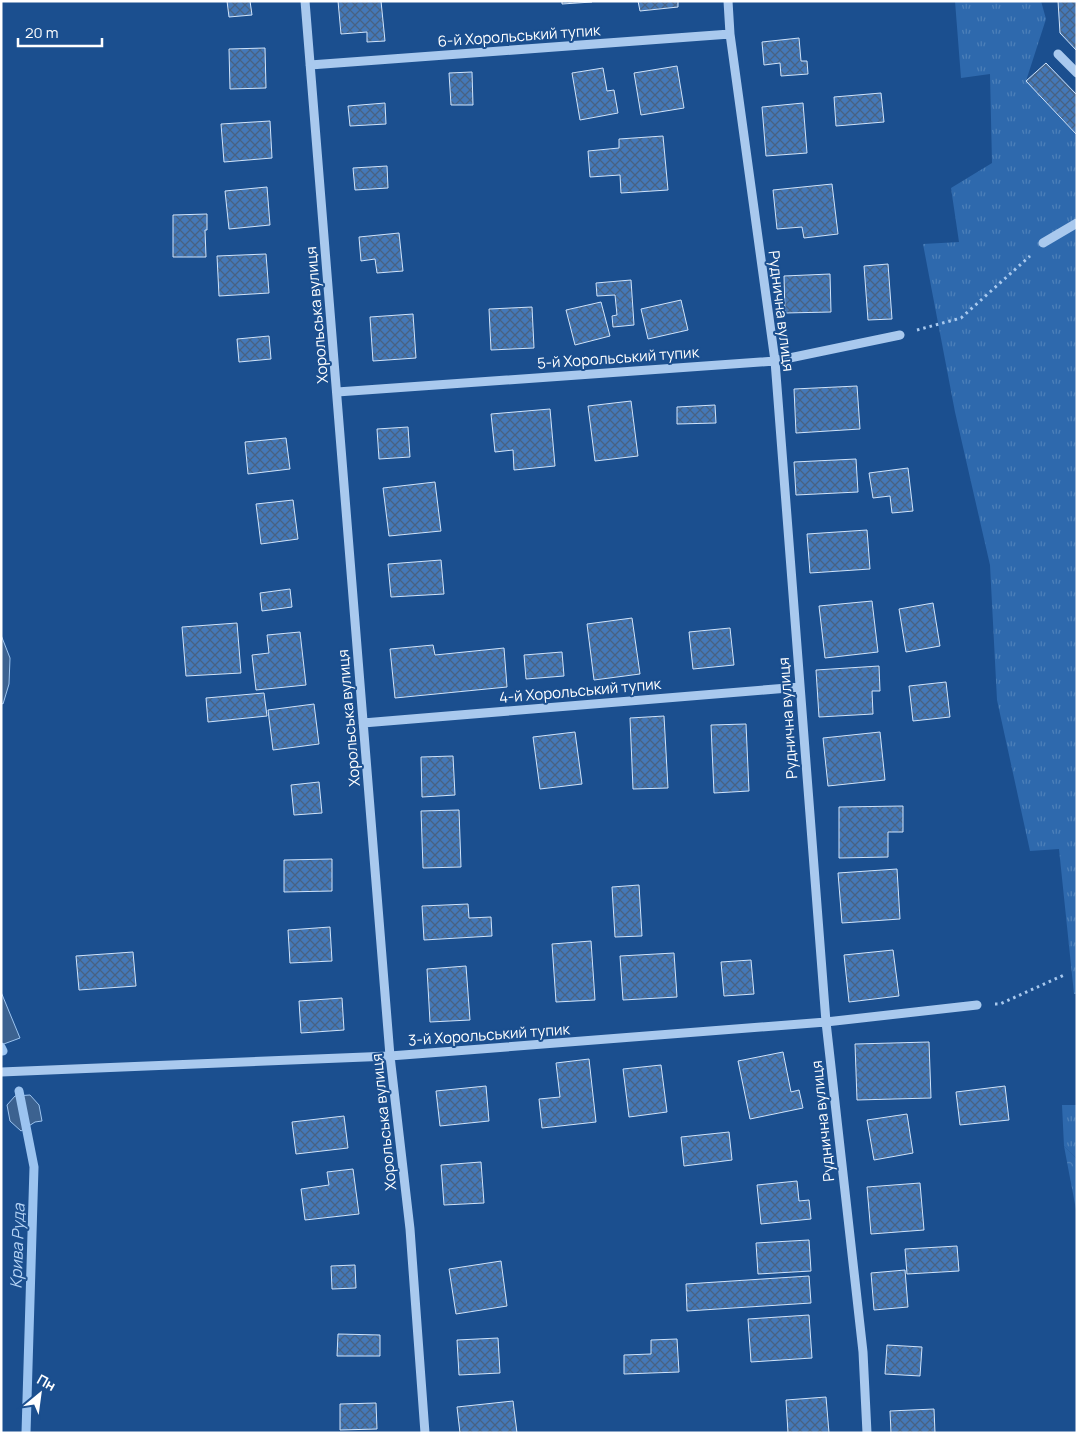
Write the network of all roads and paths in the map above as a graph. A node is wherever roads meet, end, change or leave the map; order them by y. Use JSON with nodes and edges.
{"nodes":[{"id":1,"x":305,"y":1,"type":"edge"},
{"id":2,"x":728,"y":1,"type":"edge"},
{"id":3,"x":730,"y":34,"type":"junction"},
{"id":4,"x":1058,"y":54,"type":"dead end"},
{"id":5,"x":310,"y":65,"type":"junction"},
{"id":6,"x":1077,"y":73,"type":"edge"},
{"id":7,"x":1077,"y":223,"type":"edge"},
{"id":8,"x":1044,"y":243,"type":"joint"},
{"id":9,"x":900,"y":335,"type":"joint"},
{"id":10,"x":775,"y":361,"type":"junction"},
{"id":11,"x":337,"y":392,"type":"junction"},
{"id":12,"x":800,"y":687,"type":"junction"},
{"id":13,"x":364,"y":723,"type":"junction"},
{"id":14,"x":1064,"y":974,"type":"dead end"},
{"id":15,"x":977,"y":1006,"type":"joint"},
{"id":16,"x":826,"y":1022,"type":"junction"},
{"id":17,"x":390,"y":1056,"type":"junction"},
{"id":18,"x":1,"y":1072,"type":"edge"},
{"id":19,"x":425,"y":1433,"type":"edge"},
{"id":20,"x":867,"y":1433,"type":"edge"}],
"edges":[{"from":1,"to":5,"type":"street","name":"Хорольська вулиця"},
{"from":2,"to":3,"type":"street","name":"Руднична вулиця"},
{"from":3,"to":5,"type":"street","name":"6-й Хорольський тупик"},
{"from":3,"to":10,"type":"street","name":"Руднична вулиця"},
{"from":4,"to":6,"type":"street"},
{"from":5,"to":11,"type":"street","name":"Хорольська вулиця"},
{"from":7,"to":8,"type":"street"},
{"from":8,"to":9,"type":"path"},
{"from":9,"to":10,"type":"street","name":"5-й Хорольський тупик"},
{"from":10,"to":11,"type":"street","name":"5-й Хорольський тупик"},
{"from":10,"to":12,"type":"street","name":"Руднична вулиця"},
{"from":11,"to":13,"type":"street","name":"Хорольська вулиця"},
{"from":12,"to":13,"type":"street","name":"4-й Хорольський тупик"},
{"from":12,"to":16,"type":"street","name":"Руднична вулиця"},
{"from":13,"to":17,"type":"street","name":"Хорольська вулиця"},
{"from":14,"to":15,"type":"path"},
{"from":15,"to":16,"type":"street","name":"3-й Хорольський тупик"},
{"from":16,"to":17,"type":"street","name":"3-й Хорольський тупик"},
{"from":16,"to":20,"type":"street","name":"Руднична вулиця"},
{"from":17,"to":18,"type":"street","name":"3-й Хорольський тупик"},
{"from":17,"to":19,"type":"street","name":"Хорольська вулиця"}]}
